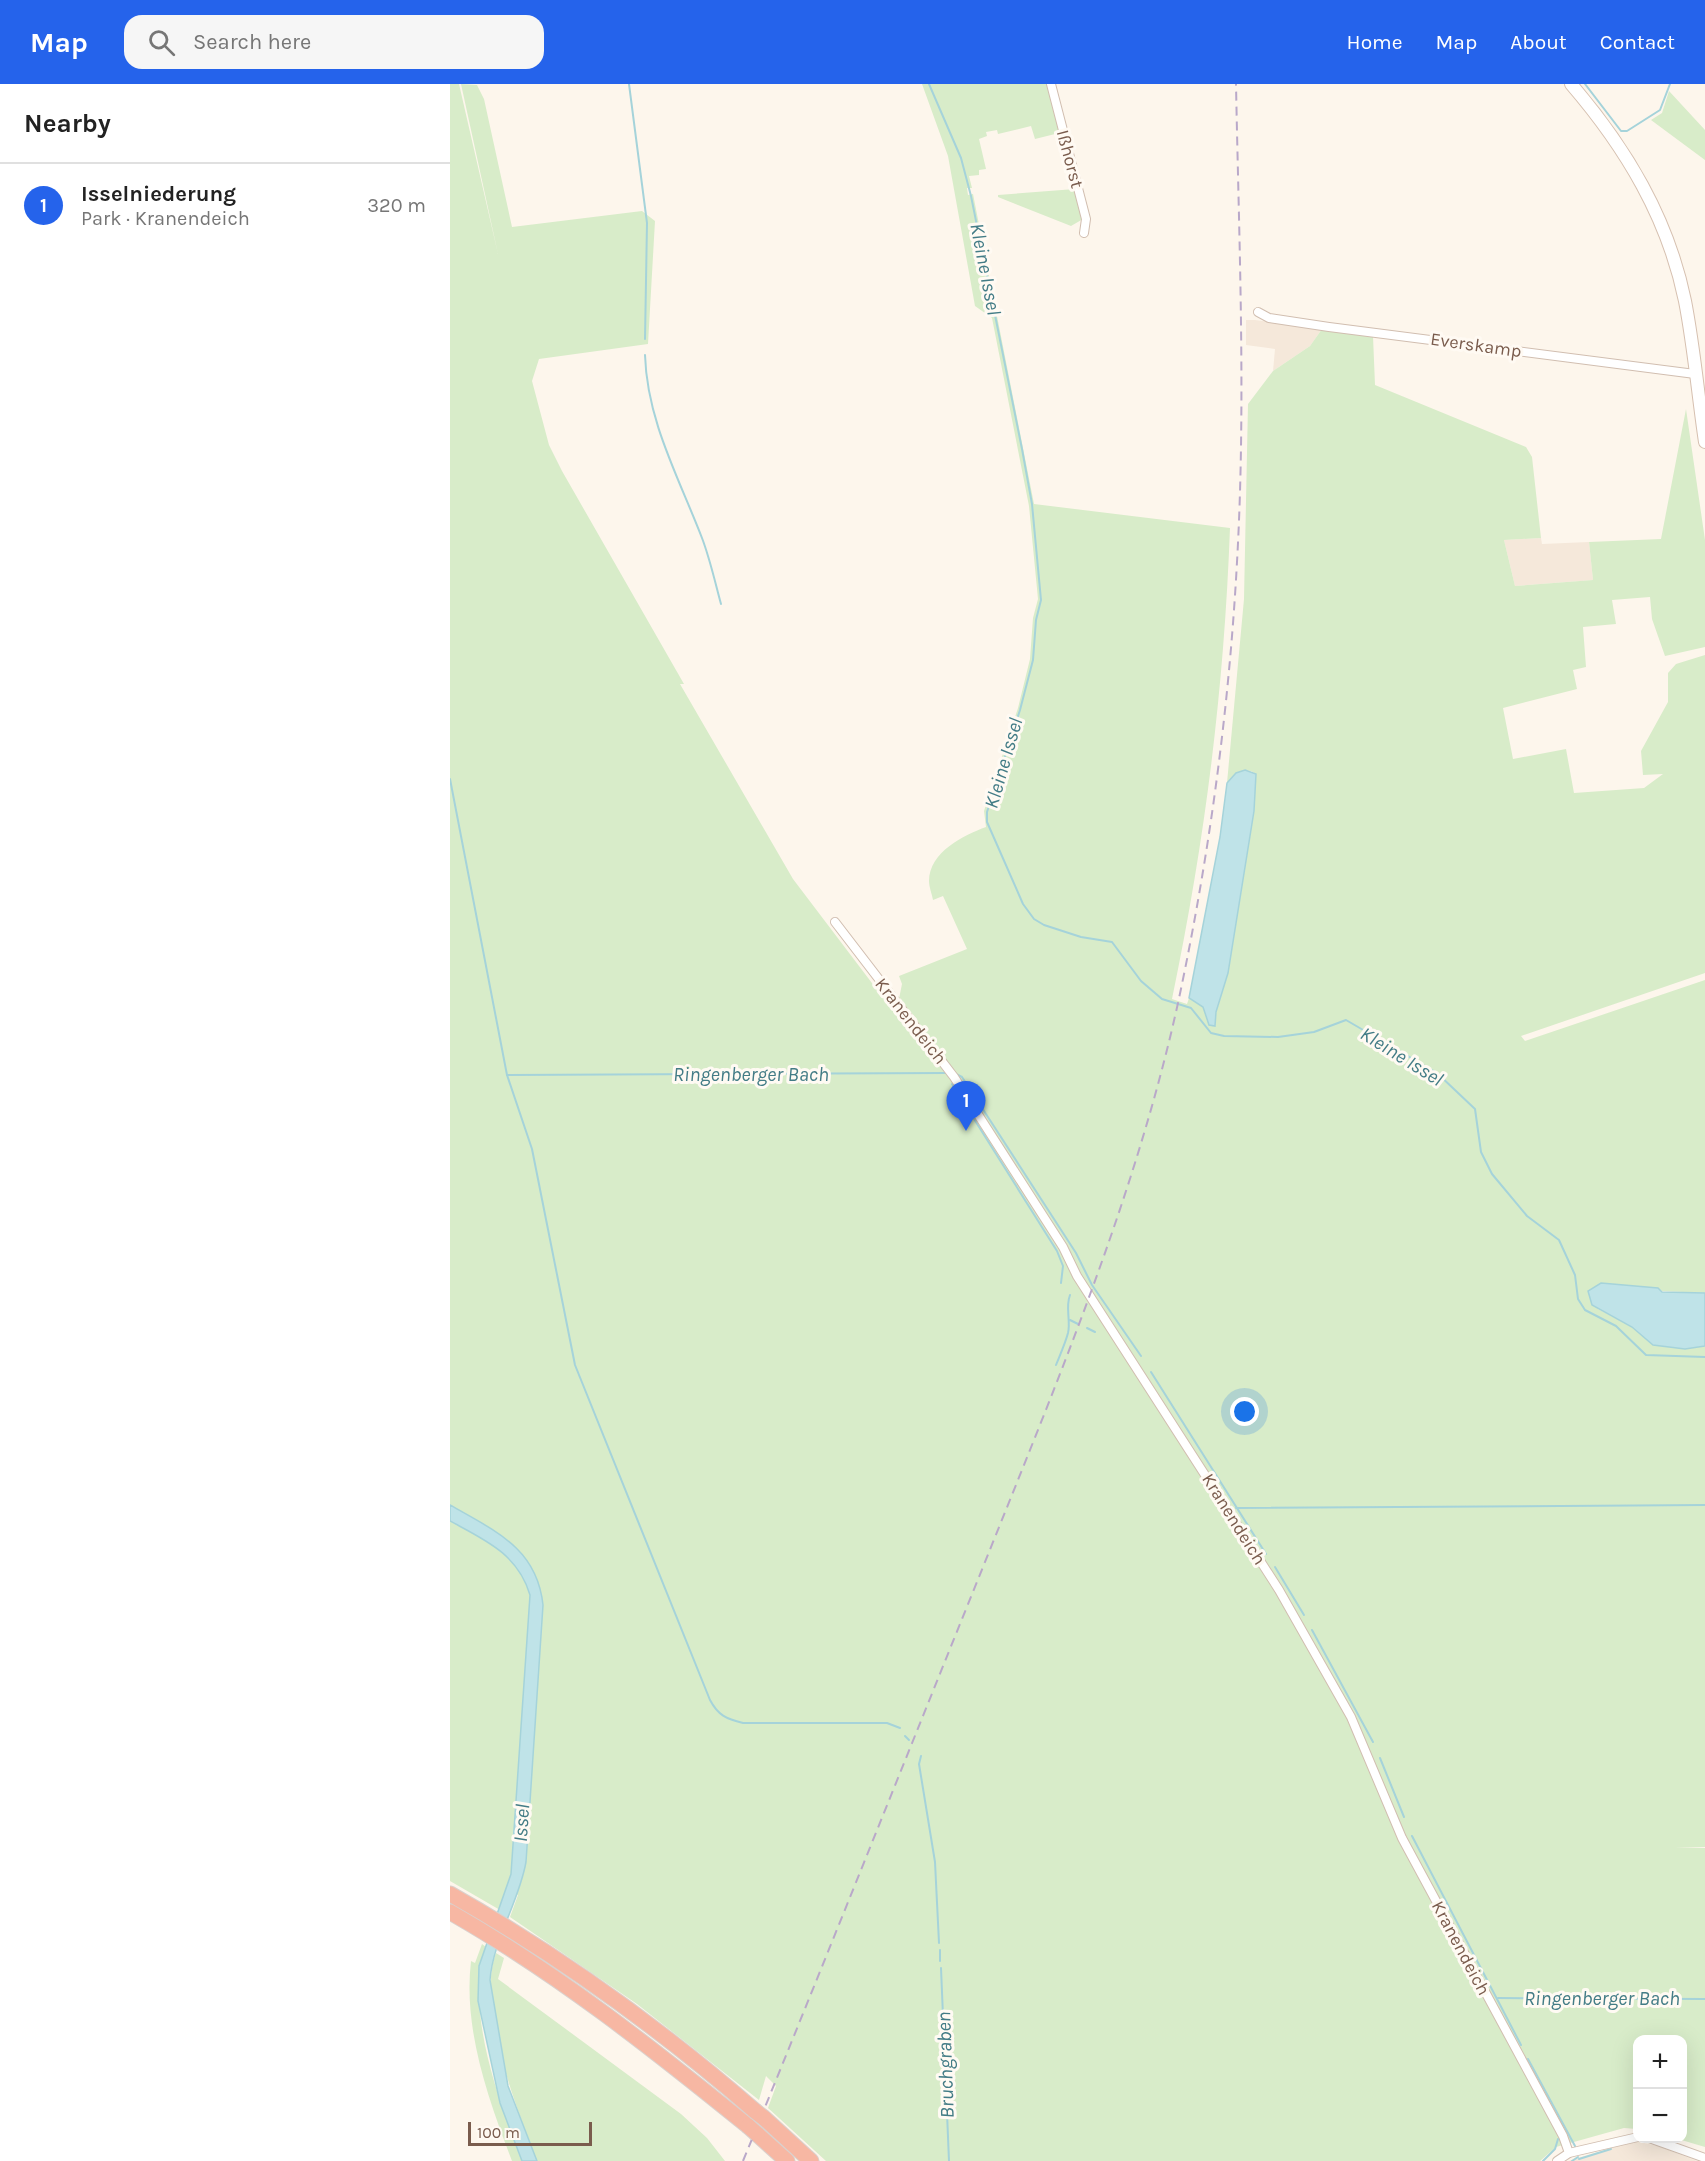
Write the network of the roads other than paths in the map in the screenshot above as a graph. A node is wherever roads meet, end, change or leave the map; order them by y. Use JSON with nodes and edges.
{"nodes":[{"id":1,"x":1051,"y":84,"type":"edge"},
{"id":2,"x":1571,"y":84,"type":"edge"},
{"id":3,"x":1084,"y":233,"type":"dead end"},
{"id":4,"x":1258,"y":312,"type":"dead end"},
{"id":5,"x":1695,"y":374,"type":"junction"},
{"id":6,"x":1705,"y":442,"type":"edge"},
{"id":7,"x":835,"y":922,"type":"dead end"},
{"id":8,"x":450,"y":1894,"type":"edge"},
{"id":9,"x":450,"y":1912,"type":"edge"},
{"id":10,"x":520,"y":1946,"type":"junction"},
{"id":11,"x":1633,"y":2139,"type":"edge"},
{"id":12,"x":1661,"y":2143,"type":"edge"},
{"id":13,"x":1569,"y":2153,"type":"junction"},
{"id":14,"x":1705,"y":2158,"type":"edge"},
{"id":15,"x":787,"y":2161,"type":"edge"},
{"id":16,"x":811,"y":2161,"type":"edge"},
{"id":17,"x":1557,"y":2161,"type":"edge"}],
"edges":[{"from":1,"to":3,"type":"street","name":"Ißhorst"},
{"from":2,"to":5,"type":"main road"},
{"from":4,"to":5,"type":"street","name":"Everskamp"},
{"from":5,"to":6,"type":"main road"},
{"from":7,"to":13,"type":"street","name":"Kranendeich"},
{"from":8,"to":10,"type":"highway"},
{"from":9,"to":10,"type":"highway"},
{"from":10,"to":15,"type":"highway"},
{"from":10,"to":16,"type":"highway"},
{"from":11,"to":13,"type":"street"},
{"from":12,"to":14,"type":"street"},
{"from":13,"to":17,"type":"street"}]}
